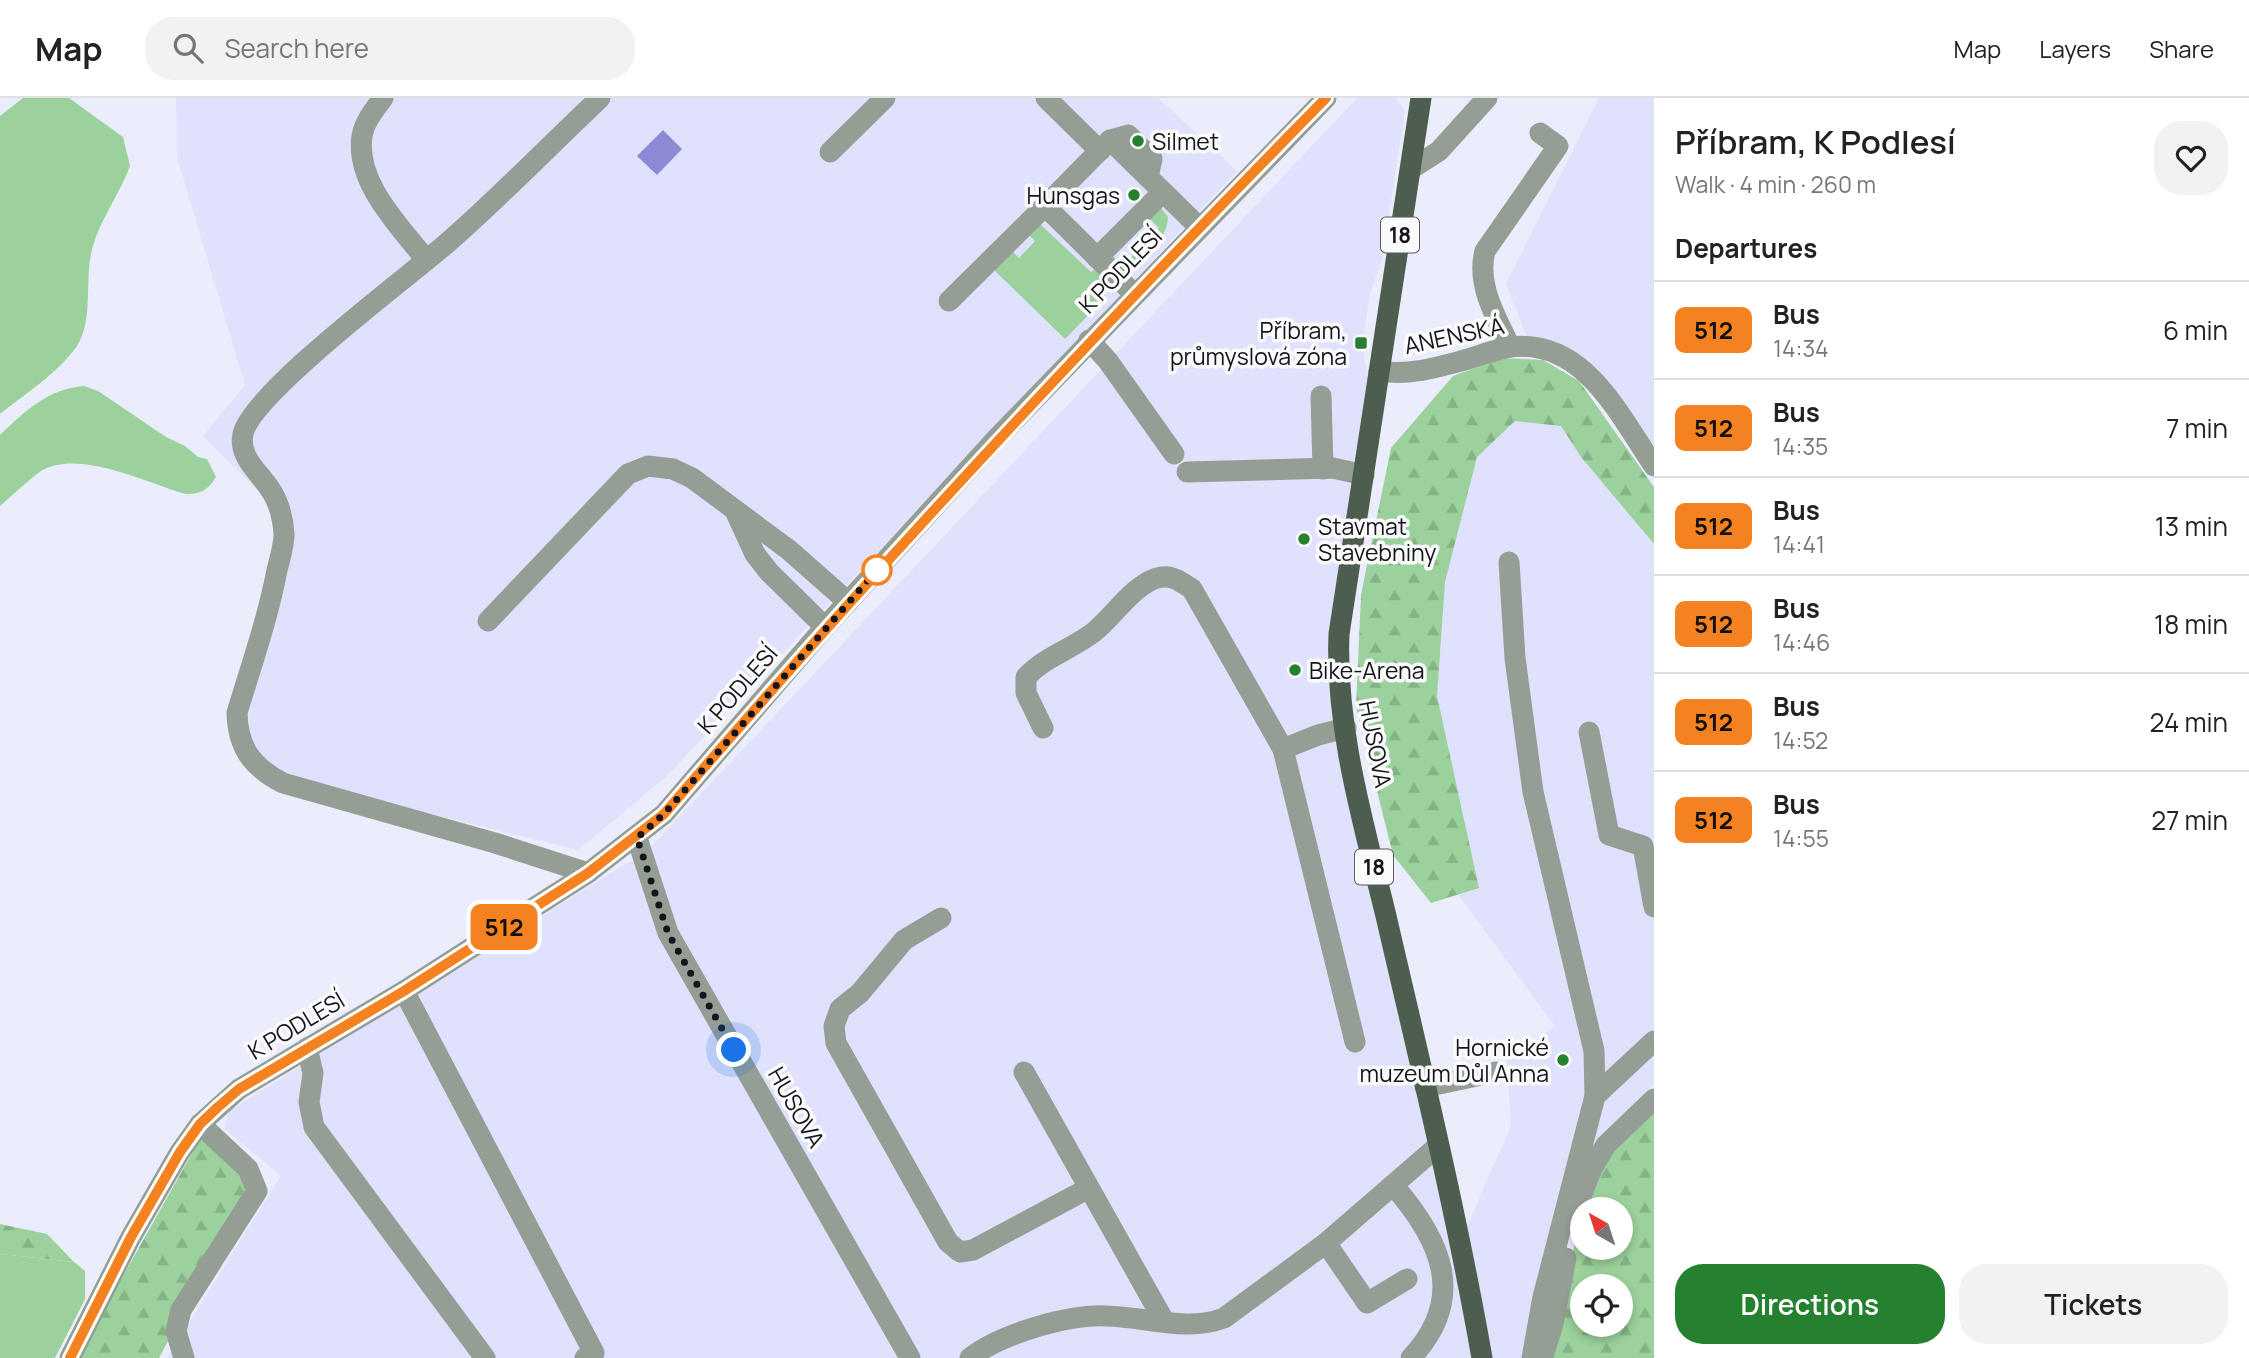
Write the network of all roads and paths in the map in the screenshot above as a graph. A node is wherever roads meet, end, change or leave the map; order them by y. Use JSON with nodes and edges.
{"nodes":[{"id":1,"x":600,"y":98,"type":"edge"},
{"id":2,"x":885,"y":98,"type":"edge"},
{"id":3,"x":1046,"y":98,"type":"edge"},
{"id":4,"x":1326,"y":98,"type":"edge"},
{"id":5,"x":1421,"y":98,"type":"edge"},
{"id":6,"x":1487,"y":98,"type":"edge"},
{"id":7,"x":373,"y":102,"type":"edge"},
{"id":8,"x":1540,"y":133,"type":"dead end"},
{"id":9,"x":1105,"y":146,"type":"junction"},
{"id":10,"x":831,"y":152,"type":"dead end"},
{"id":11,"x":1411,"y":169,"type":"junction"},
{"id":12,"x":1155,"y":185,"type":"junction"},
{"id":13,"x":1045,"y":206,"type":"junction"},
{"id":14,"x":1199,"y":227,"type":"junction"},
{"id":15,"x":1097,"y":258,"type":"junction"},
{"id":16,"x":426,"y":260,"type":"junction"},
{"id":17,"x":1134,"y":295,"type":"junction"},
{"id":18,"x":949,"y":301,"type":"dead end"},
{"id":19,"x":1089,"y":340,"type":"junction"},
{"id":20,"x":1510,"y":347,"type":"junction"},
{"id":21,"x":1379,"y":371,"type":"junction"},
{"id":22,"x":1321,"y":396,"type":"dead end"},
{"id":23,"x":1174,"y":454,"type":"dead end"},
{"id":24,"x":1654,"y":466,"type":"edge"},
{"id":25,"x":1323,"y":469,"type":"junction"},
{"id":26,"x":1187,"y":472,"type":"dead end"},
{"id":27,"x":1364,"y":475,"type":"junction"},
{"id":28,"x":736,"y":513,"type":"junction"},
{"id":29,"x":1509,"y":562,"type":"dead end"},
{"id":30,"x":848,"y":602,"type":"junction"},
{"id":31,"x":488,"y":621,"type":"dead end"},
{"id":32,"x":825,"y":627,"type":"junction"},
{"id":33,"x":1043,"y":728,"type":"dead end"},
{"id":34,"x":1346,"y":728,"type":"junction"},
{"id":35,"x":1589,"y":732,"type":"dead end"},
{"id":36,"x":1283,"y":749,"type":"junction"},
{"id":37,"x":637,"y":838,"type":"junction"},
{"id":38,"x":588,"y":873,"type":"junction"},
{"id":39,"x":1654,"y":907,"type":"edge"},
{"id":40,"x":941,"y":918,"type":"dead end"},
{"id":41,"x":404,"y":991,"type":"junction"},
{"id":42,"x":1654,"y":1041,"type":"edge"},
{"id":43,"x":1355,"y":1042,"type":"dead end"},
{"id":44,"x":307,"y":1048,"type":"junction"},
{"id":45,"x":1024,"y":1072,"type":"dead end"},
{"id":46,"x":1496,"y":1072,"type":"dead end"},
{"id":47,"x":1425,"y":1087,"type":"junction"},
{"id":48,"x":1595,"y":1096,"type":"junction"},
{"id":49,"x":1654,"y":1099,"type":"edge"},
{"id":50,"x":200,"y":1124,"type":"junction"},
{"id":51,"x":1438,"y":1146,"type":"junction"},
{"id":52,"x":1393,"y":1185,"type":"junction"},
{"id":53,"x":1089,"y":1188,"type":"junction"},
{"id":54,"x":1326,"y":1243,"type":"junction"},
{"id":55,"x":1407,"y":1279,"type":"dead end"},
{"id":56,"x":1164,"y":1321,"type":"junction"},
{"id":57,"x":70,"y":1358,"type":"edge"},
{"id":58,"x":184,"y":1358,"type":"edge"},
{"id":59,"x":485,"y":1358,"type":"edge"},
{"id":60,"x":585,"y":1358,"type":"edge"},
{"id":61,"x":910,"y":1358,"type":"edge"},
{"id":62,"x":970,"y":1358,"type":"edge"},
{"id":63,"x":1411,"y":1358,"type":"edge"},
{"id":64,"x":1482,"y":1358,"type":"edge"},
{"id":65,"x":1532,"y":1358,"type":"edge"},
{"id":66,"x":1542,"y":1358,"type":"edge"}],
"edges":[{"from":1,"to":16,"type":"street"},
{"from":2,"to":10,"type":"street"},
{"from":3,"to":9,"type":"street"},
{"from":4,"to":14,"type":"street","name":"K PODLESÍ"},
{"from":5,"to":11,"type":"main road","name":"HUSOVA","number":"18"},
{"from":6,"to":11,"type":"street"},
{"from":7,"to":16,"type":"street"},
{"from":8,"to":20,"type":"street"},
{"from":9,"to":12,"type":"street"},
{"from":9,"to":13,"type":"street"},
{"from":11,"to":21,"type":"main road","name":"HUSOVA","number":"18"},
{"from":12,"to":14,"type":"street"},
{"from":12,"to":15,"type":"street"},
{"from":13,"to":15,"type":"street"},
{"from":13,"to":18,"type":"street"},
{"from":14,"to":17,"type":"street","name":"K PODLESÍ"},
{"from":15,"to":17,"type":"street"},
{"from":16,"to":38,"type":"street"},
{"from":17,"to":19,"type":"street","name":"K PODLESÍ"},
{"from":19,"to":23,"type":"street"},
{"from":19,"to":30,"type":"street","name":"K PODLESÍ"},
{"from":20,"to":21,"type":"street","name":"ANENSKÁ"},
{"from":20,"to":24,"type":"street","name":"ANENSKÁ"},
{"from":21,"to":27,"type":"main road","name":"HUSOVA","number":"18"},
{"from":22,"to":25,"type":"street"},
{"from":25,"to":26,"type":"street"},
{"from":25,"to":27,"type":"street"},
{"from":27,"to":34,"type":"main road","name":"HUSOVA","number":"18"},
{"from":28,"to":30,"type":"street"},
{"from":28,"to":31,"type":"street"},
{"from":28,"to":32,"type":"street"},
{"from":29,"to":48,"type":"street"},
{"from":30,"to":32,"type":"street","name":"K PODLESÍ"},
{"from":32,"to":37,"type":"street","name":"K PODLESÍ"},
{"from":33,"to":36,"type":"street"},
{"from":34,"to":36,"type":"street"},
{"from":34,"to":47,"type":"main road","name":"HUSOVA","number":"18"},
{"from":35,"to":39,"type":"street"},
{"from":36,"to":43,"type":"street"},
{"from":37,"to":38,"type":"street","name":"K PODLESÍ"},
{"from":37,"to":61,"type":"street","name":"HUSOVA"},
{"from":38,"to":41,"type":"street","name":"K PODLESÍ"},
{"from":40,"to":53,"type":"street"},
{"from":41,"to":44,"type":"street","name":"K PODLESÍ"},
{"from":41,"to":60,"type":"street"},
{"from":42,"to":48,"type":"street"},
{"from":44,"to":50,"type":"street","name":"K PODLESÍ"},
{"from":44,"to":59,"type":"street"},
{"from":45,"to":53,"type":"street"},
{"from":46,"to":47,"type":"street"},
{"from":47,"to":51,"type":"main road","name":"HUSOVA","number":"18"},
{"from":48,"to":65,"type":"street"},
{"from":49,"to":66,"type":"street"},
{"from":50,"to":57,"type":"street","name":"K PODLESÍ"},
{"from":50,"to":58,"type":"street"},
{"from":51,"to":52,"type":"street"},
{"from":51,"to":64,"type":"main road","name":"HUSOVA","number":"18"},
{"from":52,"to":54,"type":"street"},
{"from":52,"to":63,"type":"street"},
{"from":53,"to":56,"type":"street"},
{"from":54,"to":55,"type":"street"},
{"from":54,"to":56,"type":"street"},
{"from":56,"to":62,"type":"street"}]}
